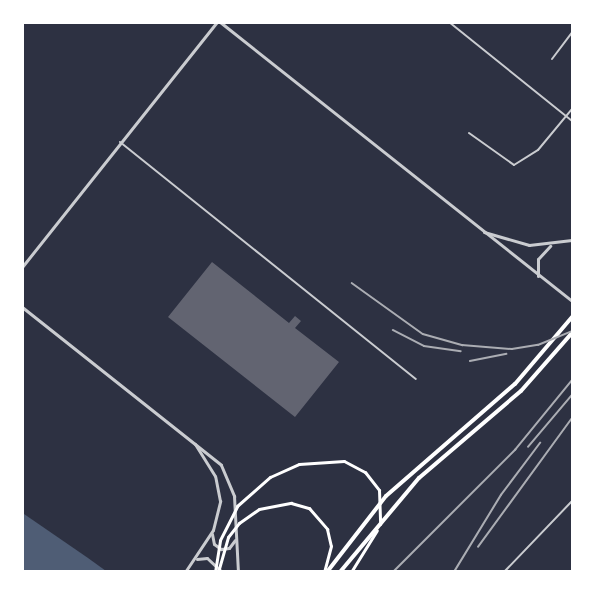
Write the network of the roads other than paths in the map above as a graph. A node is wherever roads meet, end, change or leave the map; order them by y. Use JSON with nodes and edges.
{"nodes":[{"id":1,"x":218,"y":22,"type":"edge"},
{"id":2,"x":449,"y":22,"type":"edge"},
{"id":3,"x":573,"y":32,"type":"edge"},
{"id":4,"x":552,"y":58,"type":"dead end"},
{"id":5,"x":573,"y":109,"type":"edge"},
{"id":6,"x":566,"y":116,"type":"junction"},
{"id":7,"x":573,"y":121,"type":"edge"},
{"id":8,"x":470,"y":133,"type":"dead end"},
{"id":9,"x":120,"y":142,"type":"junction"},
{"id":10,"x":480,"y":231,"type":"junction"},
{"id":11,"x":573,"y":240,"type":"edge"},
{"id":12,"x":552,"y":245,"type":"junction"},
{"id":13,"x":22,"y":267,"type":"edge"},
{"id":14,"x":539,"y":278,"type":"junction"},
{"id":15,"x":573,"y":301,"type":"edge"},
{"id":16,"x":22,"y":307,"type":"edge"},
{"id":17,"x":573,"y":317,"type":"edge"},
{"id":18,"x":573,"y":333,"type":"edge"},
{"id":19,"x":416,"y":379,"type":"dead end"},
{"id":20,"x":192,"y":440,"type":"junction"},
{"id":21,"x":573,"y":501,"type":"edge"},
{"id":22,"x":213,"y":530,"type":"junction"},
{"id":23,"x":236,"y":532,"type":"junction"},
{"id":24,"x":193,"y":562,"type":"junction"},
{"id":25,"x":185,"y":572,"type":"edge"},
{"id":26,"x":218,"y":572,"type":"edge"},
{"id":27,"x":238,"y":572,"type":"edge"},
{"id":28,"x":325,"y":572,"type":"edge"},
{"id":29,"x":340,"y":572,"type":"edge"},
{"id":30,"x":351,"y":572,"type":"edge"},
{"id":31,"x":504,"y":572,"type":"edge"}],
"edges":[{"from":1,"to":9,"type":"street"},
{"from":1,"to":10,"type":"street"},
{"from":2,"to":6,"type":"street"},
{"from":3,"to":4,"type":"street"},
{"from":5,"to":6,"type":"street"},
{"from":6,"to":7,"type":"street"},
{"from":6,"to":8,"type":"street"},
{"from":9,"to":13,"type":"street"},
{"from":9,"to":19,"type":"street"},
{"from":10,"to":12,"type":"street"},
{"from":10,"to":14,"type":"street"},
{"from":11,"to":12,"type":"street"},
{"from":12,"to":14,"type":"street"},
{"from":14,"to":15,"type":"street"},
{"from":16,"to":20,"type":"street"},
{"from":17,"to":28,"type":"main road"},
{"from":18,"to":29,"type":"main road"},
{"from":20,"to":22,"type":"street"},
{"from":20,"to":23,"type":"street"},
{"from":21,"to":31,"type":"street"},
{"from":22,"to":23,"type":"street"},
{"from":22,"to":24,"type":"street"},
{"from":23,"to":27,"type":"street"},
{"from":24,"to":25,"type":"street"},
{"from":24,"to":26,"type":"street"},
{"from":26,"to":28,"type":"main road"},
{"from":26,"to":30,"type":"main road"}]}
